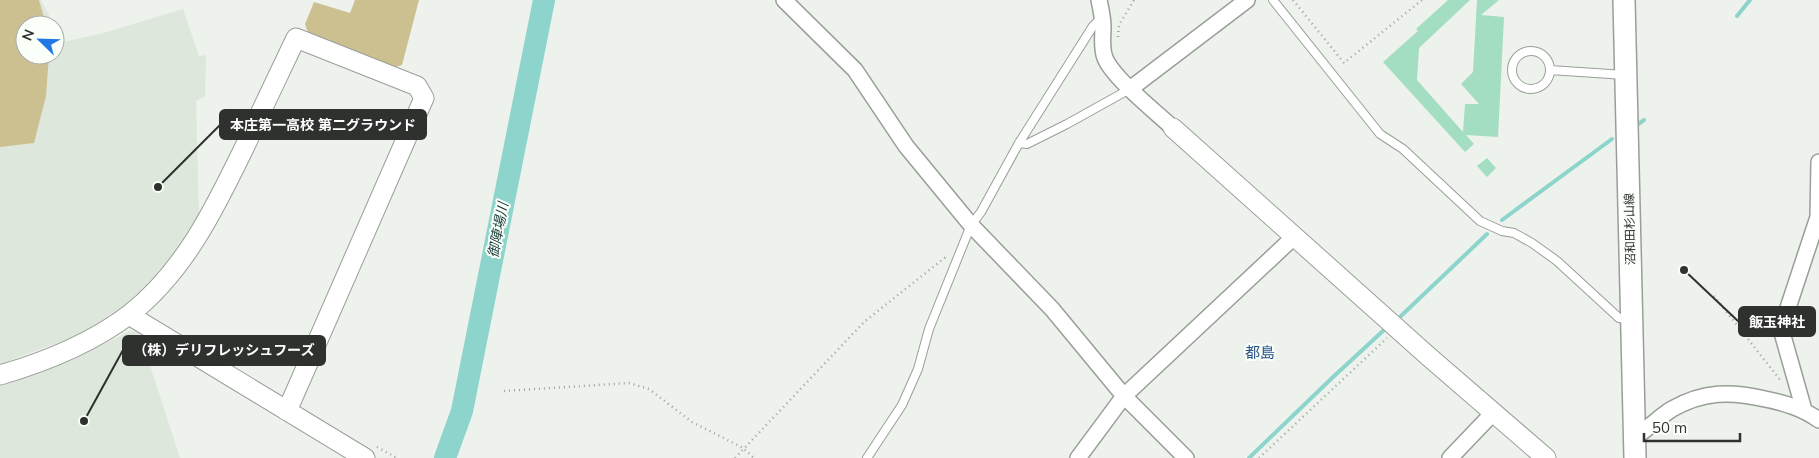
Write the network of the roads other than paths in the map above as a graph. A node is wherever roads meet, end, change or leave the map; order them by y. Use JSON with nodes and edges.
{"nodes":[{"id":1,"x":784,"y":0,"type":"edge"},
{"id":2,"x":1099,"y":0,"type":"edge"},
{"id":3,"x":1247,"y":0,"type":"edge"},
{"id":4,"x":1273,"y":0,"type":"edge"},
{"id":5,"x":1624,"y":0,"type":"edge"},
{"id":6,"x":1102,"y":16,"type":"junction"},
{"id":7,"x":1550,"y":70,"type":"junction"},
{"id":8,"x":1625,"y":75,"type":"junction"},
{"id":9,"x":1130,"y":89,"type":"junction"},
{"id":10,"x":1173,"y":128,"type":"joint"},
{"id":11,"x":1019,"y":143,"type":"junction"},
{"id":12,"x":1819,"y":162,"type":"edge"},
{"id":13,"x":971,"y":225,"type":"junction"},
{"id":14,"x":1295,"y":236,"type":"junction"},
{"id":15,"x":129,"y":315,"type":"junction"},
{"id":16,"x":1632,"y":319,"type":"junction"},
{"id":17,"x":0,"y":375,"type":"edge"},
{"id":18,"x":1124,"y":396,"type":"junction"},
{"id":19,"x":1804,"y":410,"type":"junction"},
{"id":20,"x":287,"y":411,"type":"junction"},
{"id":21,"x":1494,"y":412,"type":"junction"},
{"id":22,"x":1819,"y":420,"type":"edge"},
{"id":23,"x":1631,"y":451,"type":"edge"},
{"id":24,"x":365,"y":458,"type":"edge"},
{"id":25,"x":867,"y":458,"type":"edge"},
{"id":26,"x":1078,"y":458,"type":"edge"},
{"id":27,"x":1186,"y":458,"type":"edge"},
{"id":28,"x":1450,"y":458,"type":"edge"},
{"id":29,"x":1546,"y":458,"type":"edge"}],
"edges":[{"from":1,"to":13,"type":"street"},
{"from":2,"to":6,"type":"street"},
{"from":3,"to":9,"type":"street"},
{"from":4,"to":16,"type":"lane"},
{"from":5,"to":8,"type":"main road","name":"沼和田杉山線"},
{"from":6,"to":9,"type":"street"},
{"from":6,"to":11,"type":"lane"},
{"from":7,"to":7,"type":"lane"},
{"from":7,"to":8,"type":"lane"},
{"from":8,"to":16,"type":"main road","name":"沼和田杉山線"},
{"from":9,"to":10,"type":"street"},
{"from":9,"to":11,"type":"lane"},
{"from":10,"to":14,"type":"street"},
{"from":11,"to":13,"type":"lane"},
{"from":12,"to":19,"type":"street"},
{"from":13,"to":18,"type":"street"},
{"from":13,"to":25,"type":"lane"},
{"from":14,"to":18,"type":"street"},
{"from":14,"to":21,"type":"street"},
{"from":15,"to":17,"type":"street"},
{"from":15,"to":20,"type":"street"},
{"from":15,"to":20,"type":"street"},
{"from":16,"to":23,"type":"main road","name":"沼和田杉山線"},
{"from":18,"to":26,"type":"street"},
{"from":18,"to":27,"type":"street"},
{"from":19,"to":22,"type":"street"},
{"from":19,"to":23,"type":"street"},
{"from":20,"to":24,"type":"street"},
{"from":21,"to":28,"type":"street"},
{"from":21,"to":29,"type":"street"}]}
